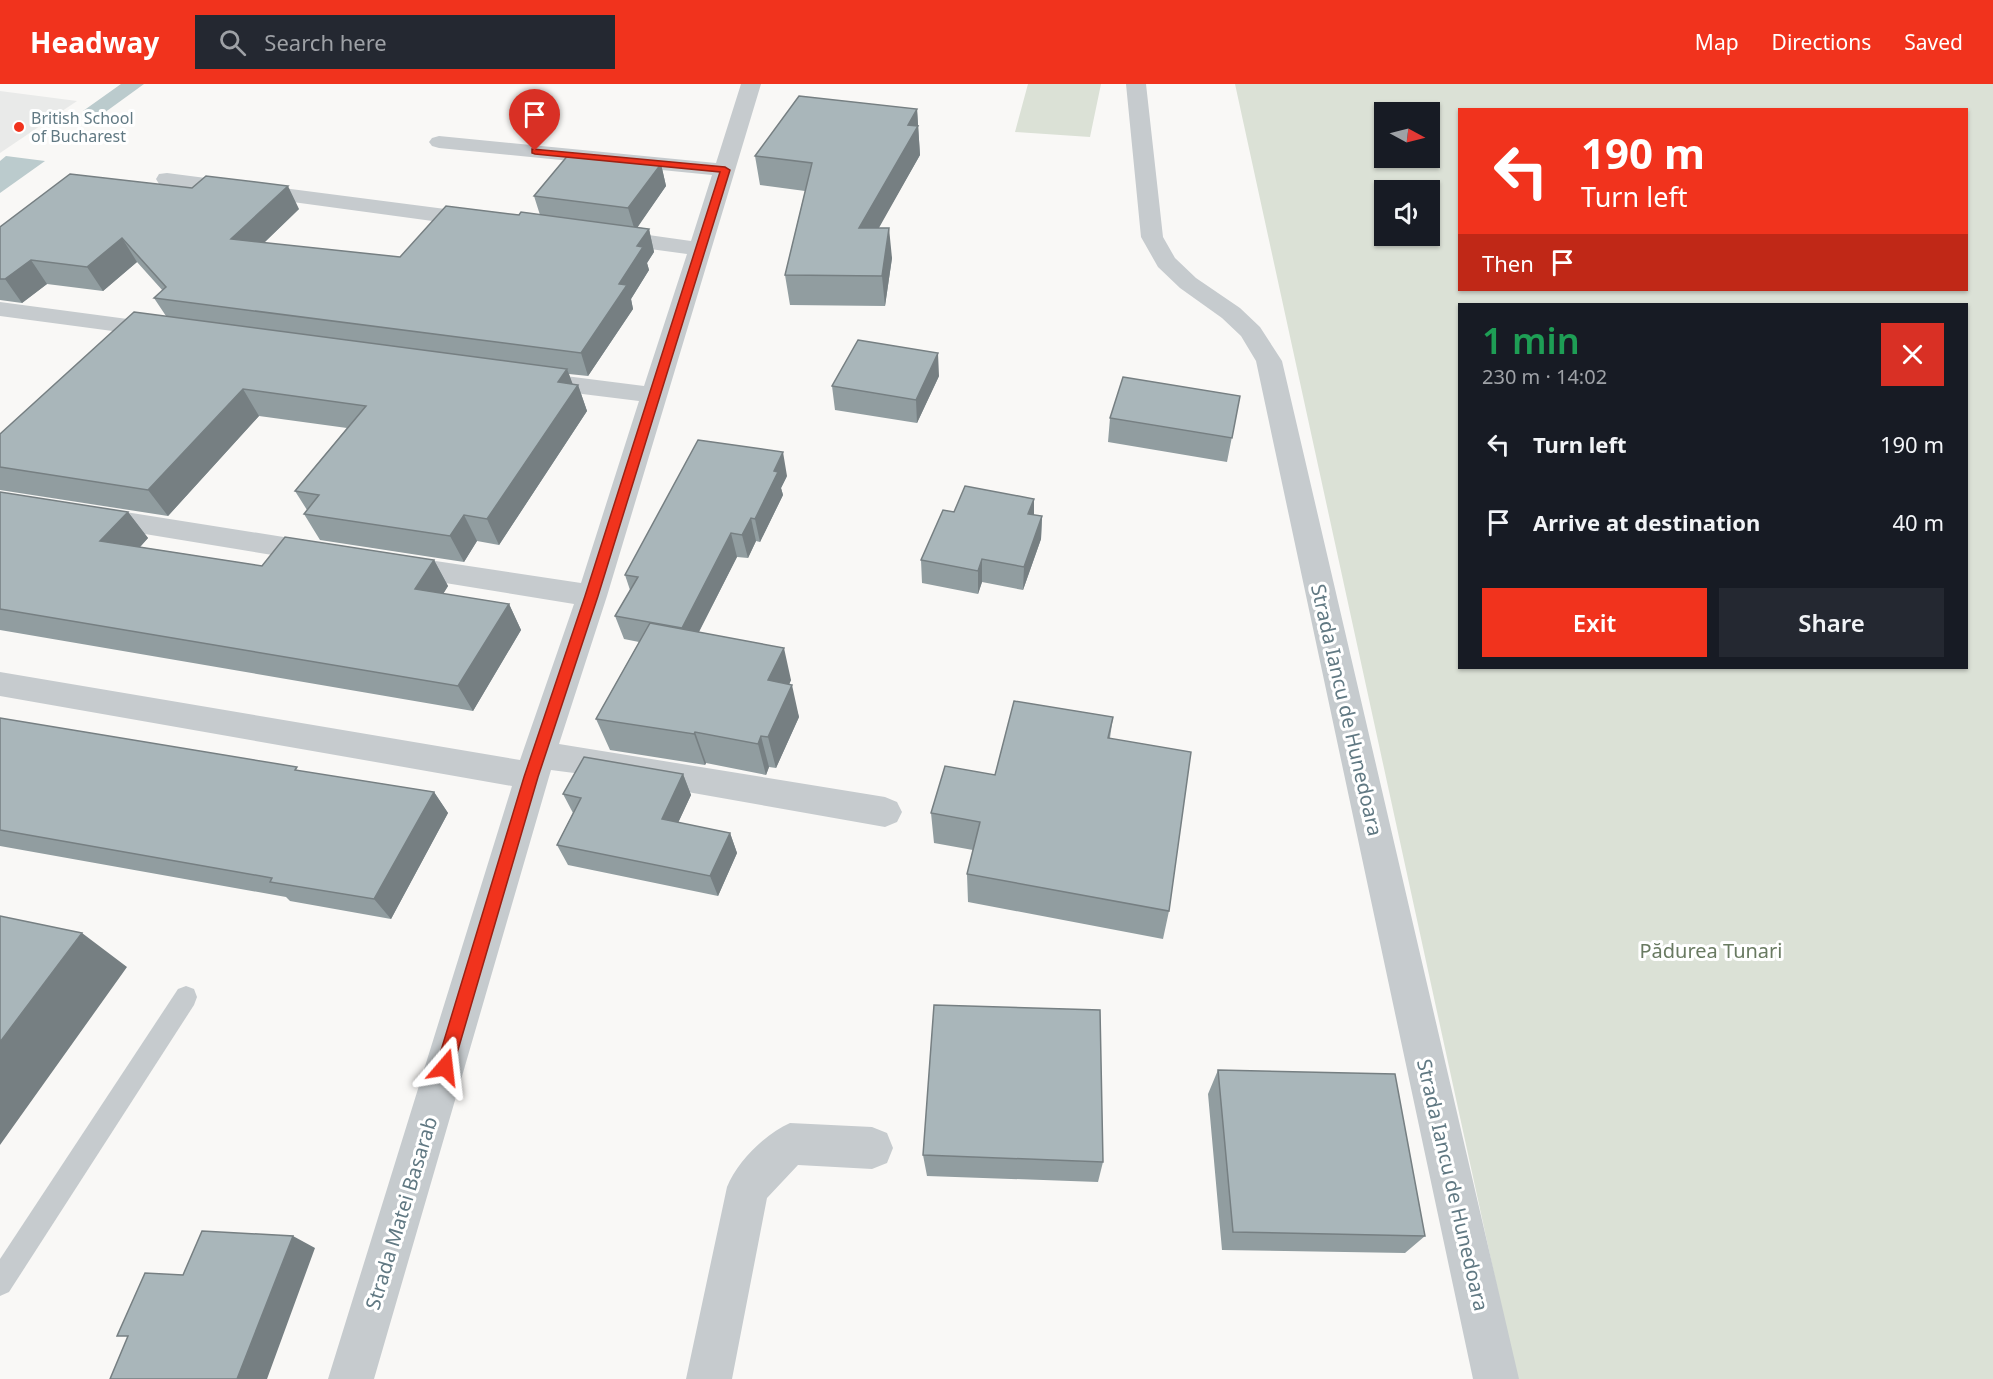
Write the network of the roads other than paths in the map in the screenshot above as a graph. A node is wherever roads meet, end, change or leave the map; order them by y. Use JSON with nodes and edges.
{"nodes":[{"id":1,"x":751,"y":84,"type":"edge"},
{"id":2,"x":1136,"y":84,"type":"edge"},
{"id":3,"x":439,"y":142,"type":"dead end"},
{"id":4,"x":725,"y":170,"type":"junction"},
{"id":5,"x":167,"y":179,"type":"dead end"},
{"id":6,"x":510,"y":224,"type":"edge"},
{"id":7,"x":581,"y":233,"type":"edge"},
{"id":8,"x":699,"y":249,"type":"junction"},
{"id":9,"x":0,"y":309,"type":"edge"},
{"id":10,"x":190,"y":334,"type":"edge"},
{"id":11,"x":511,"y":376,"type":"edge"},
{"id":12,"x":653,"y":395,"type":"junction"},
{"id":13,"x":71,"y":513,"type":"edge"},
{"id":14,"x":592,"y":596,"type":"junction"},
{"id":15,"x":0,"y":684,"type":"edge"},
{"id":16,"x":535,"y":766,"type":"junction"},
{"id":17,"x":885,"y":812,"type":"dead end"},
{"id":18,"x":186,"y":997,"type":"dead end"},
{"id":19,"x":872,"y":1148,"type":"dead end"},
{"id":20,"x":0,"y":1283,"type":"edge"},
{"id":21,"x":351,"y":1379,"type":"edge"},
{"id":22,"x":709,"y":1379,"type":"edge"},
{"id":23,"x":1496,"y":1379,"type":"edge"}],
"edges":[{"from":1,"to":4,"type":"street","name":"Strada Matei Basarab"},
{"from":2,"to":23,"type":"street","name":"Strada Iancu de Hunedoara"},
{"from":3,"to":4,"type":"street"},
{"from":4,"to":8,"type":"street","name":"Strada Matei Basarab"},
{"from":5,"to":6,"type":"street"},
{"from":7,"to":8,"type":"street"},
{"from":8,"to":12,"type":"street","name":"Strada Matei Basarab"},
{"from":9,"to":10,"type":"street"},
{"from":11,"to":12,"type":"street"},
{"from":12,"to":14,"type":"street","name":"Strada Matei Basarab"},
{"from":13,"to":14,"type":"street"},
{"from":14,"to":16,"type":"street","name":"Strada Matei Basarab"},
{"from":15,"to":16,"type":"street"},
{"from":16,"to":17,"type":"street"},
{"from":16,"to":21,"type":"street","name":"Strada Matei Basarab"},
{"from":18,"to":20,"type":"lane"},
{"from":19,"to":22,"type":"street"}]}
